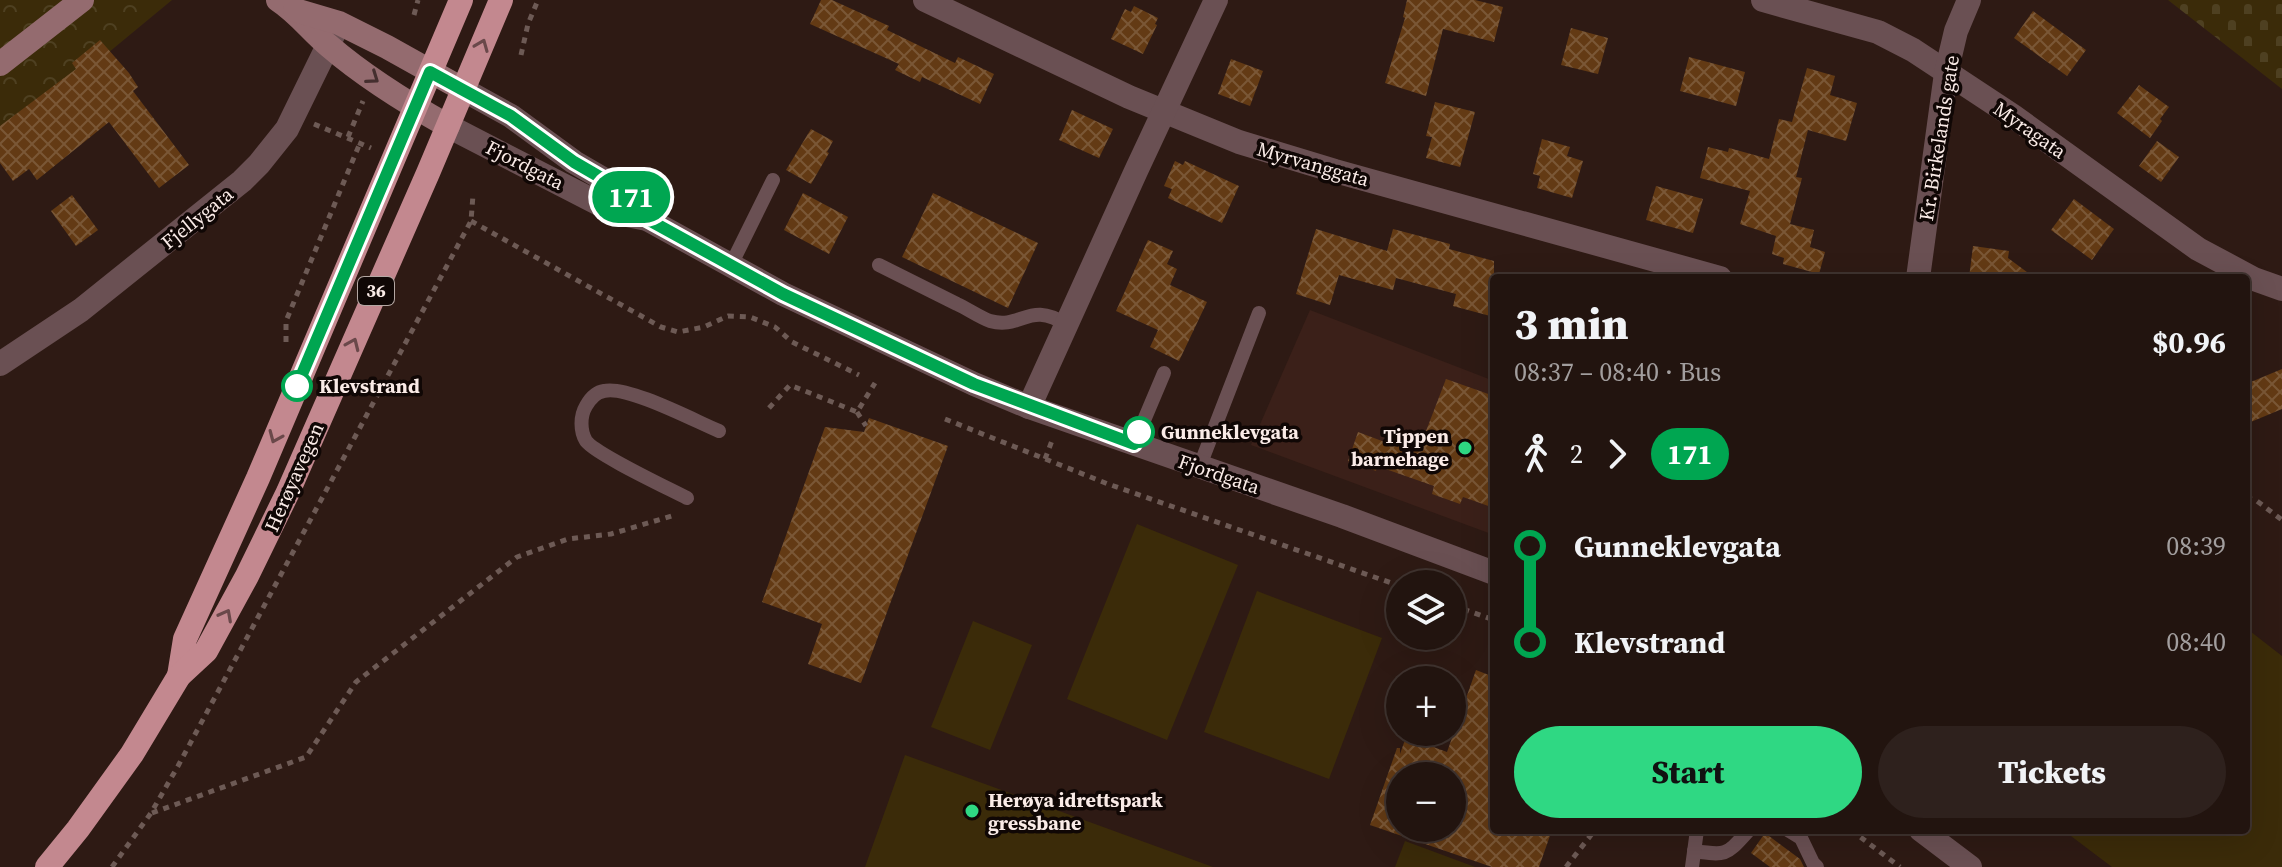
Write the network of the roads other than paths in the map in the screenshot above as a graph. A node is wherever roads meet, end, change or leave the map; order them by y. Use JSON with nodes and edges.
{"nodes":[{"id":1,"x":82,"y":0,"type":"edge"},
{"id":2,"x":461,"y":0,"type":"edge"},
{"id":3,"x":501,"y":0,"type":"edge"},
{"id":4,"x":925,"y":0,"type":"edge"},
{"id":5,"x":1216,"y":0,"type":"edge"},
{"id":6,"x":1763,"y":0,"type":"edge"},
{"id":7,"x":1969,"y":0,"type":"edge"},
{"id":8,"x":286,"y":5,"type":"edge"},
{"id":9,"x":1807,"y":5,"type":"edge"},
{"id":10,"x":339,"y":23,"type":"junction"},
{"id":11,"x":327,"y":45,"type":"junction"},
{"id":12,"x":0,"y":64,"type":"edge"},
{"id":13,"x":430,"y":72,"type":"junction"},
{"id":14,"x":1946,"y":73,"type":"junction"},
{"id":15,"x":464,"y":90,"type":"junction"},
{"id":16,"x":415,"y":107,"type":"junction"},
{"id":17,"x":1164,"y":112,"type":"junction"},
{"id":18,"x":448,"y":126,"type":"junction"},
{"id":19,"x":773,"y":180,"type":"dead end"},
{"id":20,"x":647,"y":219,"type":"junction"},
{"id":21,"x":731,"y":265,"type":"junction"},
{"id":22,"x":879,"y":265,"type":"dead end"},
{"id":23,"x":1706,"y":274,"type":"edge"},
{"id":24,"x":1919,"y":274,"type":"edge"},
{"id":25,"x":2245,"y":274,"type":"edge"},
{"id":26,"x":2250,"y":277,"type":"edge"},
{"id":27,"x":2282,"y":289,"type":"edge"},
{"id":28,"x":1259,"y":313,"type":"dead end"},
{"id":29,"x":1067,"y":325,"type":"junction"},
{"id":30,"x":0,"y":364,"type":"edge"},
{"id":31,"x":1164,"y":373,"type":"dead end"},
{"id":32,"x":1029,"y":407,"type":"junction"},
{"id":33,"x":719,"y":431,"type":"dead end"},
{"id":34,"x":1134,"y":444,"type":"junction"},
{"id":35,"x":1199,"y":468,"type":"junction"},
{"id":36,"x":687,"y":498,"type":"dead end"},
{"id":37,"x":1490,"y":572,"type":"edge"},
{"id":38,"x":179,"y":676,"type":"junction"},
{"id":39,"x":1696,"y":834,"type":"edge"},
{"id":40,"x":1745,"y":834,"type":"edge"},
{"id":41,"x":1794,"y":834,"type":"edge"},
{"id":42,"x":1926,"y":834,"type":"edge"},
{"id":43,"x":1694,"y":851,"type":"junction"},
{"id":44,"x":1814,"y":866,"type":"edge"},
{"id":45,"x":47,"y":867,"type":"edge"},
{"id":46,"x":1692,"y":867,"type":"edge"},
{"id":47,"x":1970,"y":867,"type":"edge"}],
"edges":[{"from":1,"to":12,"type":"main road"},
{"from":2,"to":13,"type":"highway","name":"Herøyavegen","number":"36"},
{"from":15,"to":3,"type":"highway","name":"Herøyavegen","number":"36","one_way":true},
{"from":4,"to":17,"type":"street","name":"Myrvanggata"},
{"from":5,"to":17,"type":"street"},
{"from":6,"to":9,"type":"street","name":"Myragata"},
{"from":7,"to":14,"type":"street","name":"Kr. Birkelands gate"},
{"from":8,"to":10,"type":"main road"},
{"from":8,"to":11,"type":"main road"},
{"from":9,"to":14,"type":"street","name":"Myragata"},
{"from":10,"to":11,"type":"street","name":"Fjellygata"},
{"from":10,"to":13,"type":"main road"},
{"from":11,"to":16,"type":"main road","one_way":true},
{"from":11,"to":30,"type":"street","name":"Fjellygata"},
{"from":13,"to":15,"type":"main road"},
{"from":13,"to":16,"type":"highway","name":"Herøyavegen","number":"36"},
{"from":14,"to":24,"type":"street","name":"Kr. Birkelands gate"},
{"from":14,"to":25,"type":"street","name":"Myragata"},
{"from":15,"to":18,"type":"highway","name":"Herøyavegen","number":"36"},
{"from":15,"to":20,"type":"street","name":"Fjordgata"},
{"from":16,"to":18,"type":"main road"},
{"from":16,"to":38,"type":"highway","name":"Herøyavegen","number":"36","one_way":true},
{"from":17,"to":23,"type":"street","name":"Myrvanggata"},
{"from":17,"to":29,"type":"street"},
{"from":18,"to":20,"type":"street","name":"Fjordgata"},
{"from":38,"to":18,"type":"highway","name":"Herøyavegen","number":"36","one_way":true},
{"from":19,"to":21,"type":"lane"},
{"from":20,"to":21,"type":"street","name":"Fjordgata"},
{"from":21,"to":32,"type":"street","name":"Fjordgata"},
{"from":22,"to":29,"type":"lane"},
{"from":26,"to":27,"type":"street","name":"Myragata"},
{"from":28,"to":35,"type":"lane"},
{"from":29,"to":32,"type":"street"},
{"from":31,"to":34,"type":"lane"},
{"from":32,"to":34,"type":"street","name":"Fjordgata"},
{"from":33,"to":36,"type":"lane"},
{"from":34,"to":35,"type":"street","name":"Fjordgata"},
{"from":35,"to":37,"type":"street","name":"Fjordgata"},
{"from":38,"to":45,"type":"highway","name":"Herøyavegen","number":"36"},
{"from":39,"to":43,"type":"lane"},
{"from":40,"to":43,"type":"lane"},
{"from":41,"to":44,"type":"lane"},
{"from":42,"to":47,"type":"street"},
{"from":43,"to":46,"type":"lane"}]}
